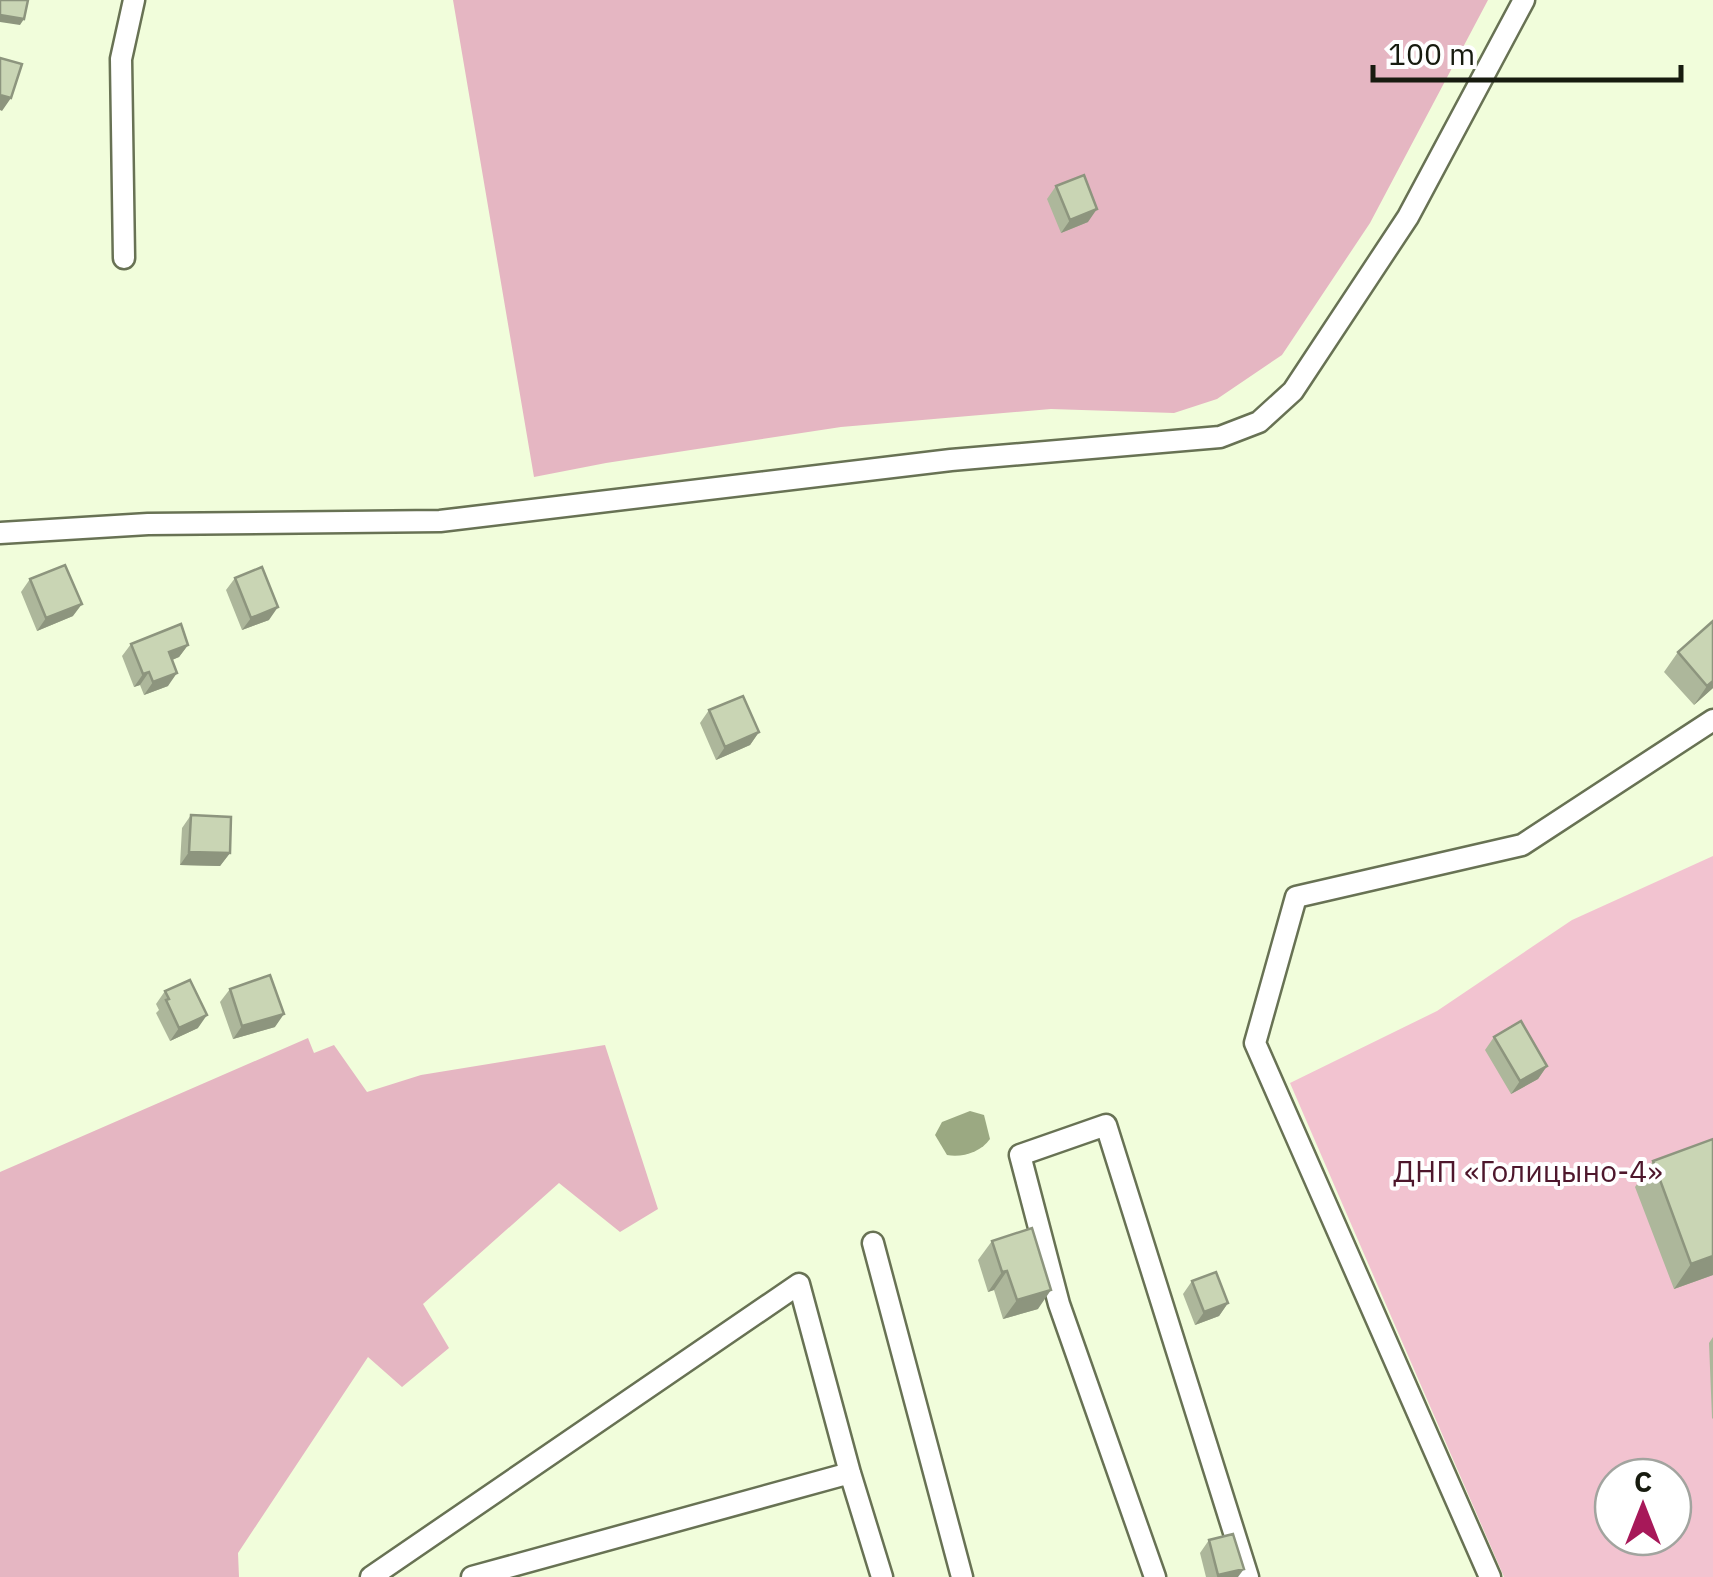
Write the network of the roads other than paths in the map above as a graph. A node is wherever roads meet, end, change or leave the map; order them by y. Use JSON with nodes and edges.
{"nodes":[{"id":1,"x":134,"y":0,"type":"edge"},
{"id":2,"x":1524,"y":0,"type":"edge"},
{"id":3,"x":124,"y":258,"type":"dead end"},
{"id":4,"x":0,"y":533,"type":"edge"},
{"id":5,"x":1713,"y":720,"type":"edge"},
{"id":6,"x":873,"y":1243,"type":"dead end"},
{"id":7,"x":850,"y":1473,"type":"junction"},
{"id":8,"x":371,"y":1577,"type":"edge"},
{"id":9,"x":472,"y":1577,"type":"edge"},
{"id":10,"x":882,"y":1577,"type":"edge"},
{"id":11,"x":962,"y":1577,"type":"edge"},
{"id":12,"x":1154,"y":1577,"type":"edge"},
{"id":13,"x":1248,"y":1577,"type":"edge"},
{"id":14,"x":1490,"y":1577,"type":"edge"}],
"edges":[{"from":1,"to":3,"type":"street"},
{"from":2,"to":4,"type":"street"},
{"from":5,"to":14,"type":"street"},
{"from":6,"to":11,"type":"street"},
{"from":7,"to":8,"type":"street"},
{"from":7,"to":9,"type":"street"},
{"from":7,"to":10,"type":"street"},
{"from":12,"to":13,"type":"street"}]}
